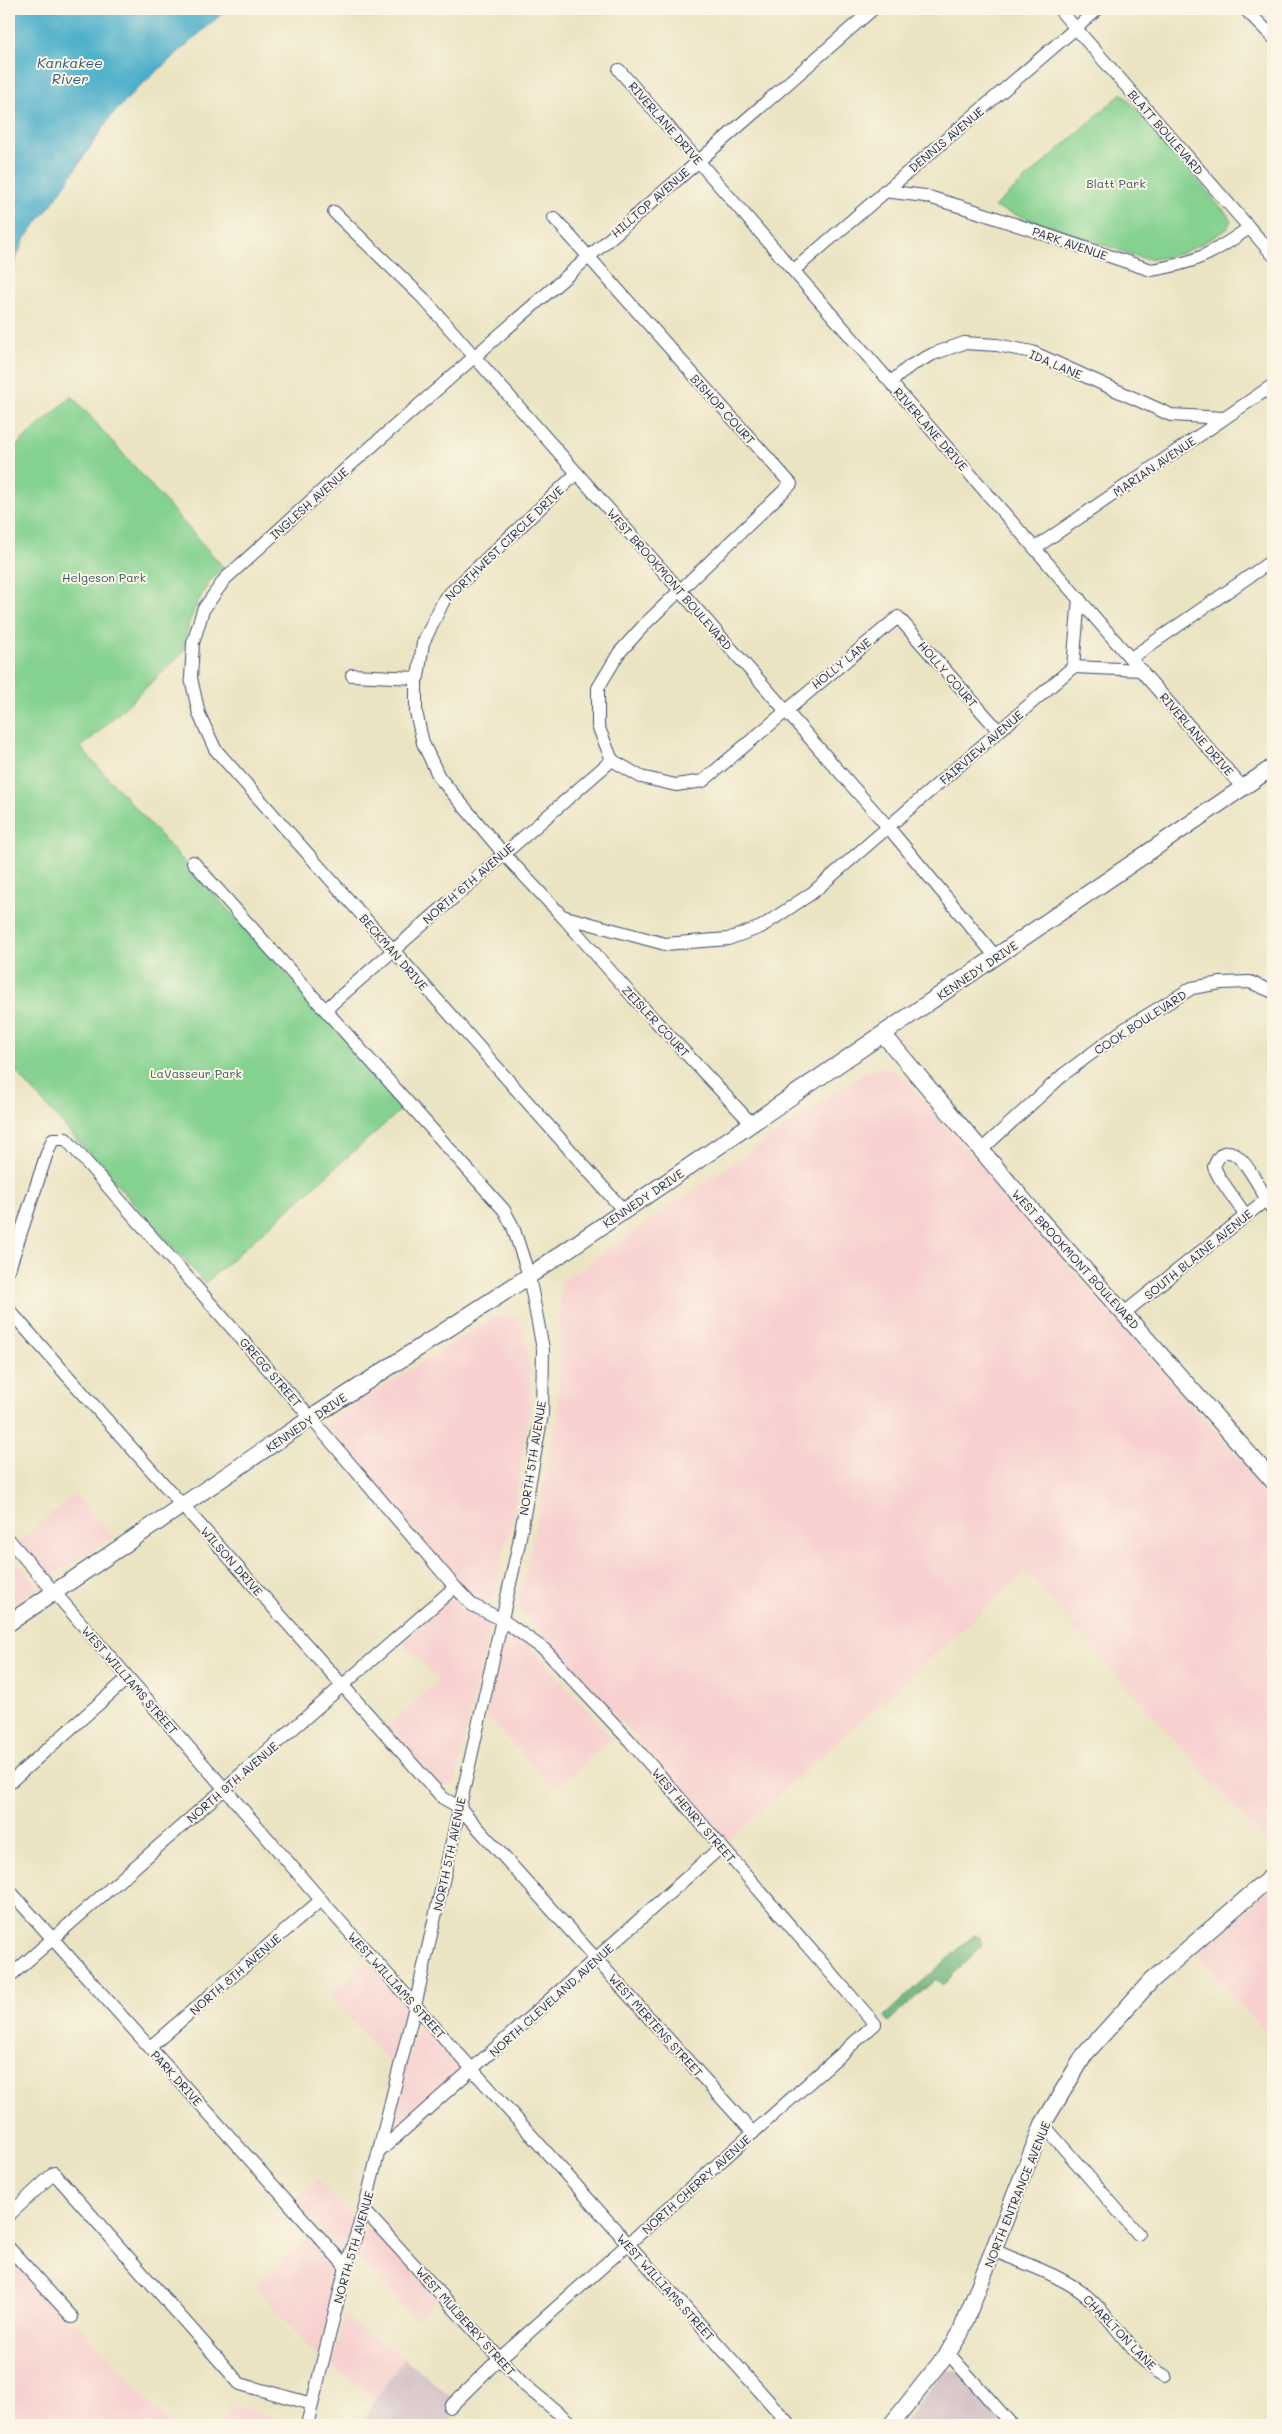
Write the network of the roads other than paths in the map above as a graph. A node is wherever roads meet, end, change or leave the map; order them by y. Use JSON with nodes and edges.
{"nodes":[{"id":1,"x":873,"y":9,"type":"edge"},
{"id":2,"x":1059,"y":9,"type":"edge"},
{"id":3,"x":1098,"y":9,"type":"edge"},
{"id":4,"x":1245,"y":9,"type":"edge"},
{"id":5,"x":1076,"y":28,"type":"junction"},
{"id":6,"x":1273,"y":37,"type":"edge"},
{"id":7,"x":619,"y":70,"type":"dead end"},
{"id":8,"x":698,"y":160,"type":"junction"},
{"id":9,"x":884,"y":192,"type":"junction"},
{"id":10,"x":334,"y":212,"type":"dead end"},
{"id":11,"x":554,"y":218,"type":"dead end"},
{"id":12,"x":1249,"y":228,"type":"junction"},
{"id":13,"x":1273,"y":255,"type":"edge"},
{"id":14,"x":587,"y":257,"type":"junction"},
{"id":15,"x":794,"y":270,"type":"junction"},
{"id":16,"x":475,"y":357,"type":"junction"},
{"id":17,"x":891,"y":382,"type":"junction"},
{"id":18,"x":1273,"y":385,"type":"edge"},
{"id":19,"x":1224,"y":418,"type":"junction"},
{"id":20,"x":577,"y":473,"type":"junction"},
{"id":21,"x":1035,"y":548,"type":"junction"},
{"id":22,"x":1273,"y":560,"type":"edge"},
{"id":23,"x":681,"y":591,"type":"junction"},
{"id":24,"x":1079,"y":598,"type":"junction"},
{"id":25,"x":898,"y":617,"type":"joint"},
{"id":26,"x":1131,"y":658,"type":"junction"},
{"id":27,"x":1073,"y":668,"type":"junction"},
{"id":28,"x":1142,"y":670,"type":"junction"},
{"id":29,"x":352,"y":675,"type":"dead end"},
{"id":30,"x":190,"y":678,"type":"joint"},
{"id":31,"x":416,"y":678,"type":"junction"},
{"id":32,"x":784,"y":710,"type":"junction"},
{"id":33,"x":999,"y":731,"type":"junction"},
{"id":34,"x":612,"y":760,"type":"junction"},
{"id":35,"x":1273,"y":768,"type":"edge"},
{"id":36,"x":1243,"y":788,"type":"junction"},
{"id":37,"x":888,"y":827,"type":"junction"},
{"id":38,"x":504,"y":853,"type":"junction"},
{"id":39,"x":192,"y":862,"type":"dead end"},
{"id":40,"x":562,"y":916,"type":"junction"},
{"id":41,"x":392,"y":950,"type":"junction"},
{"id":42,"x":996,"y":957,"type":"junction"},
{"id":43,"x":1273,"y":992,"type":"edge"},
{"id":44,"x":326,"y":1009,"type":"junction"},
{"id":45,"x":883,"y":1034,"type":"junction"},
{"id":46,"x":752,"y":1124,"type":"junction"},
{"id":47,"x":980,"y":1151,"type":"junction"},
{"id":48,"x":1270,"y":1197,"type":"edge"},
{"id":49,"x":624,"y":1211,"type":"junction"},
{"id":50,"x":1273,"y":1211,"type":"edge"},
{"id":51,"x":1246,"y":1216,"type":"junction"},
{"id":52,"x":9,"y":1269,"type":"edge"},
{"id":53,"x":529,"y":1276,"type":"junction"},
{"id":54,"x":9,"y":1310,"type":"edge"},
{"id":55,"x":1124,"y":1313,"type":"junction"},
{"id":56,"x":311,"y":1418,"type":"junction"},
{"id":57,"x":1273,"y":1481,"type":"edge"},
{"id":58,"x":183,"y":1505,"type":"junction"},
{"id":59,"x":9,"y":1540,"type":"edge"},
{"id":60,"x":455,"y":1588,"type":"junction"},
{"id":61,"x":54,"y":1592,"type":"junction"},
{"id":62,"x":501,"y":1619,"type":"junction"},
{"id":63,"x":9,"y":1623,"type":"edge"},
{"id":64,"x":128,"y":1678,"type":"junction"},
{"id":65,"x":343,"y":1687,"type":"junction"},
{"id":66,"x":9,"y":1783,"type":"edge"},
{"id":67,"x":224,"y":1788,"type":"junction"},
{"id":68,"x":459,"y":1807,"type":"junction"},
{"id":69,"x":721,"y":1847,"type":"junction"},
{"id":70,"x":1273,"y":1876,"type":"edge"},
{"id":71,"x":9,"y":1890,"type":"edge"},
{"id":72,"x":321,"y":1900,"type":"junction"},
{"id":73,"x":52,"y":1939,"type":"junction"},
{"id":74,"x":597,"y":1959,"type":"junction"},
{"id":75,"x":9,"y":1977,"type":"edge"},
{"id":76,"x":415,"y":2006,"type":"junction"},
{"id":77,"x":875,"y":2024,"type":"joint"},
{"id":78,"x":150,"y":2047,"type":"junction"},
{"id":79,"x":474,"y":2069,"type":"junction"},
{"id":80,"x":1044,"y":2124,"type":"junction"},
{"id":81,"x":753,"y":2133,"type":"junction"},
{"id":82,"x":380,"y":2152,"type":"junction"},
{"id":83,"x":364,"y":2210,"type":"junction"},
{"id":84,"x":9,"y":2215,"type":"edge"},
{"id":85,"x":1138,"y":2234,"type":"dead end"},
{"id":86,"x":628,"y":2246,"type":"junction"},
{"id":87,"x":9,"y":2248,"type":"edge"},
{"id":88,"x":993,"y":2250,"type":"junction"},
{"id":89,"x":346,"y":2267,"type":"junction"},
{"id":90,"x":72,"y":2318,"type":"dead end"},
{"id":91,"x":948,"y":2353,"type":"junction"},
{"id":92,"x":500,"y":2358,"type":"junction"},
{"id":93,"x":1165,"y":2376,"type":"dead end"},
{"id":94,"x":312,"y":2404,"type":"junction"},
{"id":95,"x":450,"y":2407,"type":"dead end"},
{"id":96,"x":307,"y":2425,"type":"edge"},
{"id":97,"x":573,"y":2425,"type":"edge"},
{"id":98,"x":790,"y":2425,"type":"edge"},
{"id":99,"x":891,"y":2425,"type":"edge"},
{"id":100,"x":1012,"y":2425,"type":"edge"}],
"edges":[{"from":1,"to":8,"type":"street","name":"HILLTOP AVENUE"},
{"from":2,"to":5,"type":"street","name":"BLATT BOULEVARD"},
{"from":3,"to":5,"type":"street","name":"DENNIS AVENUE"},
{"from":4,"to":6,"type":"street"},
{"from":5,"to":9,"type":"street","name":"DENNIS AVENUE"},
{"from":5,"to":12,"type":"street","name":"BLATT BOULEVARD"},
{"from":7,"to":8,"type":"street","name":"RIVERLANE DRIVE"},
{"from":8,"to":14,"type":"street","name":"HILLTOP AVENUE"},
{"from":8,"to":15,"type":"street","name":"RIVERLANE DRIVE"},
{"from":9,"to":12,"type":"street","name":"PARK AVENUE"},
{"from":9,"to":15,"type":"street","name":"DENNIS AVENUE"},
{"from":10,"to":16,"type":"street","name":"WEST BROOKMONT BOULEVARD"},
{"from":11,"to":14,"type":"street","name":"BISHOP COURT"},
{"from":12,"to":13,"type":"street","name":"BLATT BOULEVARD"},
{"from":14,"to":16,"type":"street","name":"HILLTOP AVENUE"},
{"from":14,"to":23,"type":"street","name":"BISHOP COURT"},
{"from":15,"to":17,"type":"street","name":"RIVERLANE DRIVE"},
{"from":16,"to":20,"type":"street","name":"WEST BROOKMONT BOULEVARD"},
{"from":16,"to":30,"type":"street","name":"INGLESH AVENUE"},
{"from":17,"to":19,"type":"street","name":"IDA LANE"},
{"from":17,"to":21,"type":"street","name":"RIVERLANE DRIVE"},
{"from":18,"to":19,"type":"street","name":"MARIAN AVENUE"},
{"from":19,"to":21,"type":"street","name":"MARIAN AVENUE"},
{"from":20,"to":23,"type":"street","name":"WEST BROOKMONT BOULEVARD"},
{"from":20,"to":31,"type":"street","name":"NORTHWEST CIRCLE DRIVE"},
{"from":21,"to":24,"type":"street","name":"RIVERLANE DRIVE"},
{"from":22,"to":26,"type":"street"},
{"from":23,"to":32,"type":"street","name":"WEST BROOKMONT BOULEVARD"},
{"from":23,"to":34,"type":"street"},
{"from":24,"to":26,"type":"street","name":"RIVERLANE DRIVE"},
{"from":24,"to":27,"type":"street"},
{"from":25,"to":32,"type":"street","name":"HOLLY LANE"},
{"from":25,"to":33,"type":"street","name":"HOLLY COURT"},
{"from":26,"to":28,"type":"street","name":"RIVERLANE DRIVE"},
{"from":27,"to":28,"type":"street"},
{"from":27,"to":33,"type":"street","name":"FAIRVIEW AVENUE"},
{"from":28,"to":36,"type":"street","name":"RIVERLANE DRIVE"},
{"from":29,"to":31,"type":"street"},
{"from":30,"to":41,"type":"street","name":"BECKMAN DRIVE"},
{"from":31,"to":38,"type":"street","name":"NORTHWEST CIRCLE DRIVE"},
{"from":32,"to":34,"type":"street","name":"HOLLY LANE"},
{"from":32,"to":37,"type":"street","name":"WEST BROOKMONT BOULEVARD"},
{"from":33,"to":37,"type":"street","name":"FAIRVIEW AVENUE"},
{"from":34,"to":38,"type":"street","name":"NORTH 6TH AVENUE"},
{"from":35,"to":36,"type":"main road","name":"KENNEDY DRIVE"},
{"from":36,"to":42,"type":"main road","name":"KENNEDY DRIVE"},
{"from":37,"to":40,"type":"street","name":"FAIRVIEW AVENUE"},
{"from":37,"to":42,"type":"street","name":"WEST BROOKMONT BOULEVARD"},
{"from":38,"to":40,"type":"street","name":"ZEISLER COURT"},
{"from":38,"to":41,"type":"street","name":"NORTH 6TH AVENUE"},
{"from":39,"to":44,"type":"street","name":"NORTH 5TH AVENUE"},
{"from":40,"to":46,"type":"street","name":"ZEISLER COURT"},
{"from":41,"to":44,"type":"street","name":"NORTH 6TH AVENUE"},
{"from":41,"to":49,"type":"street","name":"BECKMAN DRIVE"},
{"from":42,"to":45,"type":"main road","name":"KENNEDY DRIVE"},
{"from":43,"to":47,"type":"street","name":"COOK BOULEVARD"},
{"from":44,"to":53,"type":"street","name":"NORTH 5TH AVENUE"},
{"from":45,"to":46,"type":"main road","name":"KENNEDY DRIVE"},
{"from":45,"to":47,"type":"main road","name":"WEST BROOKMONT BOULEVARD"},
{"from":46,"to":49,"type":"main road","name":"KENNEDY DRIVE"},
{"from":47,"to":55,"type":"main road","name":"WEST BROOKMONT BOULEVARD"},
{"from":48,"to":50,"type":"street"},
{"from":48,"to":51,"type":"street","name":"SOUTH BLAINE AVENUE"},
{"from":48,"to":51,"type":"street"},
{"from":49,"to":53,"type":"main road","name":"KENNEDY DRIVE"},
{"from":51,"to":55,"type":"street","name":"SOUTH BLAINE AVENUE"},
{"from":52,"to":56,"type":"street","name":"GREGG STREET"},
{"from":53,"to":56,"type":"main road","name":"KENNEDY DRIVE"},
{"from":53,"to":62,"type":"street","name":"NORTH 5TH AVENUE"},
{"from":54,"to":58,"type":"street","name":"WILSON DRIVE"},
{"from":55,"to":57,"type":"main road","name":"WEST BROOKMONT BOULEVARD"},
{"from":56,"to":58,"type":"main road","name":"KENNEDY DRIVE"},
{"from":56,"to":60,"type":"street","name":"GREGG STREET"},
{"from":58,"to":61,"type":"main road","name":"KENNEDY DRIVE"},
{"from":58,"to":65,"type":"street","name":"WILSON DRIVE"},
{"from":59,"to":61,"type":"street","name":"WEST WILLIAMS STREET"},
{"from":60,"to":62,"type":"street","name":"GREGG STREET"},
{"from":60,"to":65,"type":"street","name":"NORTH 9TH AVENUE"},
{"from":61,"to":63,"type":"main road","name":"KENNEDY DRIVE"},
{"from":61,"to":64,"type":"street","name":"WEST WILLIAMS STREET"},
{"from":62,"to":68,"type":"street","name":"NORTH 5TH AVENUE"},
{"from":62,"to":69,"type":"street","name":"WEST HENRY STREET"},
{"from":64,"to":66,"type":"street"},
{"from":64,"to":67,"type":"street","name":"WEST WILLIAMS STREET"},
{"from":65,"to":67,"type":"street","name":"NORTH 9TH AVENUE"},
{"from":65,"to":68,"type":"street","name":"WILSON DRIVE"},
{"from":67,"to":72,"type":"street","name":"WEST WILLIAMS STREET"},
{"from":67,"to":73,"type":"street","name":"NORTH 9TH AVENUE"},
{"from":68,"to":74,"type":"street","name":"WEST MERTENS STREET"},
{"from":68,"to":76,"type":"street","name":"NORTH 5TH AVENUE"},
{"from":69,"to":74,"type":"street","name":"NORTH CLEVELAND AVENUE"},
{"from":69,"to":77,"type":"street","name":"WEST HENRY STREET"},
{"from":70,"to":80,"type":"main road","name":"NORTH ENTRANCE AVENUE"},
{"from":71,"to":73,"type":"street","name":"PARK DRIVE"},
{"from":72,"to":76,"type":"street","name":"WEST WILLIAMS STREET"},
{"from":72,"to":78,"type":"street","name":"NORTH 8TH AVENUE"},
{"from":73,"to":75,"type":"street","name":"NORTH 9TH AVENUE"},
{"from":73,"to":78,"type":"street","name":"PARK DRIVE"},
{"from":74,"to":79,"type":"street","name":"NORTH CLEVELAND AVENUE"},
{"from":74,"to":81,"type":"street","name":"WEST MERTENS STREET"},
{"from":76,"to":79,"type":"street","name":"WEST WILLIAMS STREET"},
{"from":76,"to":82,"type":"street","name":"NORTH 5TH AVENUE"},
{"from":77,"to":81,"type":"street","name":"NORTH CHERRY AVENUE"},
{"from":78,"to":89,"type":"street","name":"PARK DRIVE"},
{"from":79,"to":82,"type":"street","name":"NORTH CLEVELAND AVENUE"},
{"from":79,"to":86,"type":"street","name":"WEST WILLIAMS STREET"},
{"from":80,"to":85,"type":"street"},
{"from":80,"to":88,"type":"main road","name":"NORTH ENTRANCE AVENUE"},
{"from":81,"to":86,"type":"street","name":"NORTH CHERRY AVENUE"},
{"from":82,"to":83,"type":"street","name":"NORTH 5TH AVENUE"},
{"from":83,"to":89,"type":"street","name":"NORTH 5TH AVENUE"},
{"from":83,"to":92,"type":"street","name":"WEST MULBERRY STREET"},
{"from":84,"to":94,"type":"street"},
{"from":86,"to":92,"type":"street","name":"NORTH CHERRY AVENUE"},
{"from":86,"to":98,"type":"street","name":"WEST WILLIAMS STREET"},
{"from":87,"to":90,"type":"street"},
{"from":88,"to":91,"type":"main road","name":"NORTH ENTRANCE AVENUE"},
{"from":88,"to":93,"type":"street","name":"CHARLTON LANE"},
{"from":89,"to":94,"type":"street","name":"NORTH 5TH AVENUE"},
{"from":91,"to":99,"type":"main road","name":"NORTH ENTRANCE AVENUE"},
{"from":91,"to":100,"type":"street"},
{"from":92,"to":95,"type":"street","name":"NORTH CHERRY AVENUE"},
{"from":92,"to":97,"type":"street","name":"WEST MULBERRY STREET"},
{"from":94,"to":96,"type":"street","name":"NORTH 5TH AVENUE"}]}
